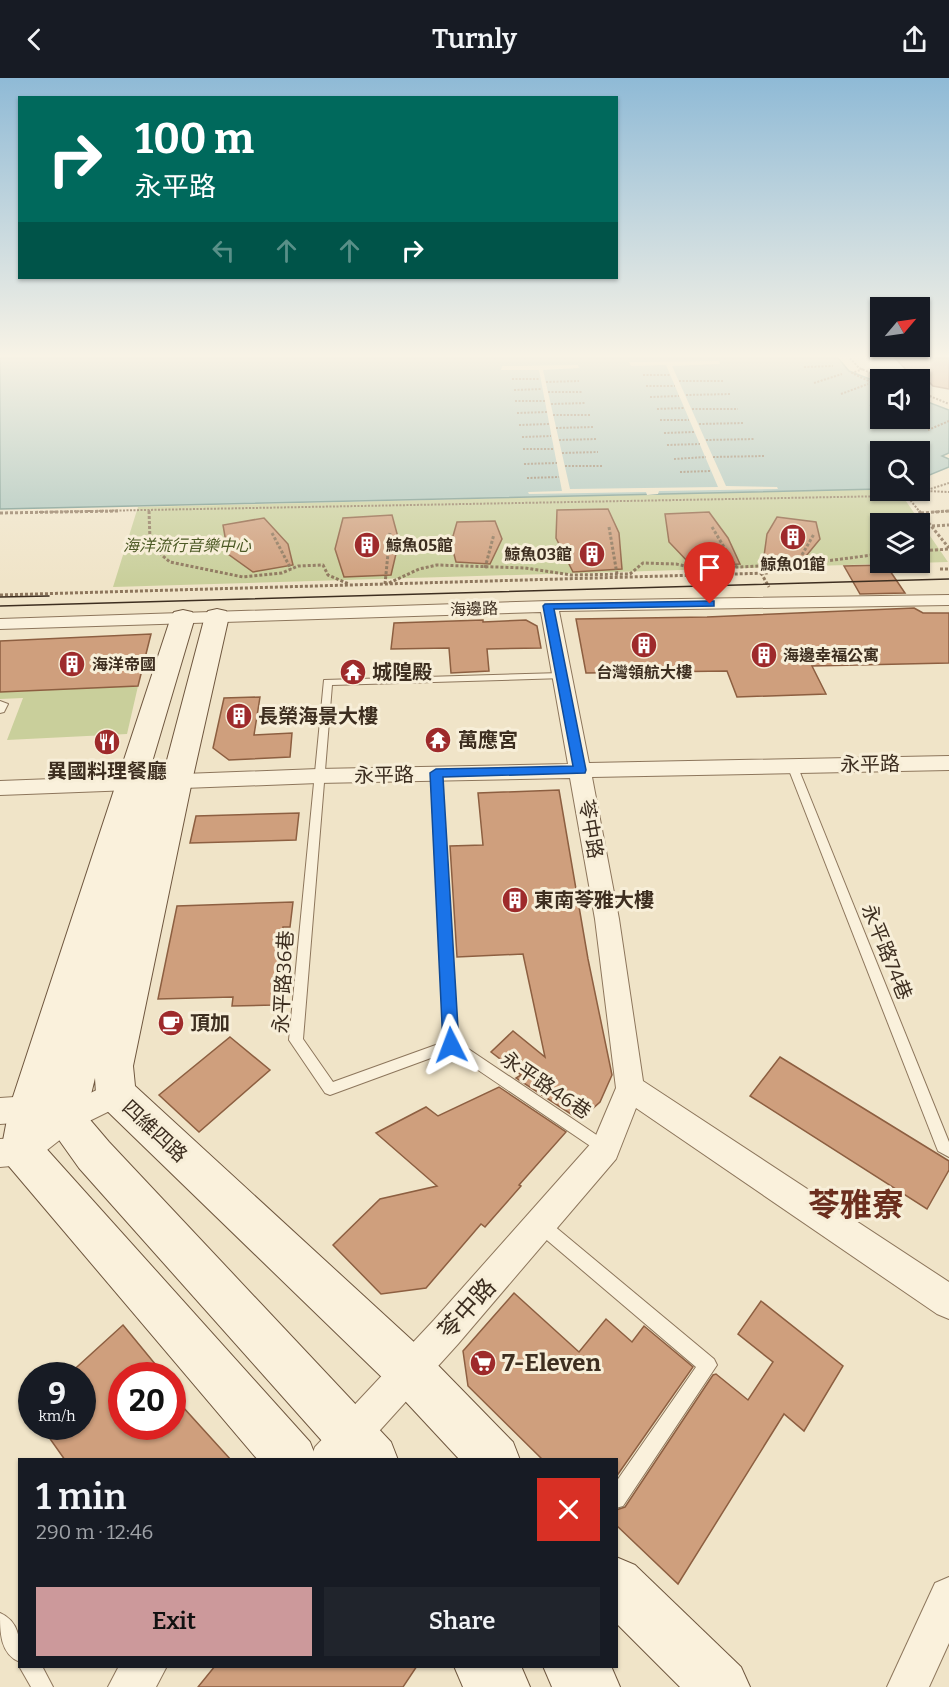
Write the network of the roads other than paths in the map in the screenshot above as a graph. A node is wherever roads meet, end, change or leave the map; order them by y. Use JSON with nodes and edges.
{"nodes":[{"id":1,"x":949,"y":600,"type":"edge"},
{"id":2,"x":549,"y":606,"type":"junction"},
{"id":3,"x":199,"y":616,"type":"junction"},
{"id":4,"x":0,"y":624,"type":"edge"},
{"id":5,"x":561,"y":676,"type":"junction"},
{"id":6,"x":0,"y":704,"type":"edge"},
{"id":7,"x":0,"y":710,"type":"edge"},
{"id":8,"x":949,"y":763,"type":"edge"},
{"id":9,"x":792,"y":765,"type":"junction"},
{"id":10,"x":580,"y":770,"type":"junction"},
{"id":11,"x":436,"y":773,"type":"junction"},
{"id":12,"x":318,"y":776,"type":"junction"},
{"id":13,"x":155,"y":781,"type":"junction"},
{"id":14,"x":0,"y":788,"type":"edge"},
{"id":15,"x":451,"y":1045,"type":"junction"},
{"id":16,"x":630,"y":1088,"type":"junction"},
{"id":17,"x":116,"y":1094,"type":"junction"},
{"id":18,"x":23,"y":1128,"type":"edge"},
{"id":19,"x":605,"y":1149,"type":"junction"},
{"id":20,"x":949,"y":1150,"type":"edge"},
{"id":21,"x":542,"y":1225,"type":"junction"},
{"id":22,"x":949,"y":1302,"type":"edge"},
{"id":23,"x":410,"y":1371,"type":"junction"},
{"id":24,"x":350,"y":1451,"type":"edge"},
{"id":25,"x":290,"y":1458,"type":"edge"},
{"id":26,"x":493,"y":1458,"type":"edge"},
{"id":27,"x":618,"y":1496,"type":"edge"},
{"id":28,"x":618,"y":1586,"type":"edge"},
{"id":29,"x":949,"y":1597,"type":"edge"},
{"id":30,"x":0,"y":1623,"type":"edge"},
{"id":31,"x":18,"y":1649,"type":"edge"},
{"id":32,"x":30,"y":1668,"type":"edge"},
{"id":33,"x":144,"y":1668,"type":"edge"},
{"id":34,"x":484,"y":1668,"type":"edge"},
{"id":35,"x":574,"y":1668,"type":"edge"},
{"id":36,"x":43,"y":1687,"type":"edge"},
{"id":37,"x":129,"y":1687,"type":"edge"},
{"id":38,"x":501,"y":1687,"type":"edge"},
{"id":39,"x":591,"y":1687,"type":"edge"},
{"id":40,"x":721,"y":1687,"type":"edge"},
{"id":41,"x":908,"y":1687,"type":"edge"}],
"edges":[{"from":1,"to":2,"type":"street","name":"海邊路"},
{"from":2,"to":3,"type":"street","name":"海邊路"},
{"from":2,"to":5,"type":"street","name":"苓中路"},
{"from":3,"to":4,"type":"street","name":"海邊路"},
{"from":3,"to":13,"type":"street","name":"四維四路"},
{"from":5,"to":10,"type":"street","name":"苓中路"},
{"from":5,"to":12,"type":"lane"},
{"from":6,"to":7,"type":"lane"},
{"from":8,"to":9,"type":"street","name":"永平路"},
{"from":9,"to":10,"type":"street","name":"永平路"},
{"from":9,"to":20,"type":"lane","name":"永平路74巷"},
{"from":10,"to":11,"type":"street","name":"永平路"},
{"from":10,"to":16,"type":"street","name":"苓中路"},
{"from":11,"to":12,"type":"street","name":"永平路"},
{"from":11,"to":15,"type":"lane"},
{"from":12,"to":13,"type":"street","name":"永平路"},
{"from":12,"to":15,"type":"lane","name":"永平路36巷"},
{"from":13,"to":14,"type":"street","name":"永平路"},
{"from":13,"to":17,"type":"street","name":"四維四路"},
{"from":13,"to":18,"type":"street","name":"四維四路"},
{"from":15,"to":19,"type":"lane","name":"永平路46巷"},
{"from":16,"to":19,"type":"street","name":"苓中路"},
{"from":16,"to":22,"type":"street"},
{"from":17,"to":18,"type":"street"},
{"from":17,"to":23,"type":"street","name":"四維四路"},
{"from":18,"to":24,"type":"street"},
{"from":18,"to":25,"type":"street"},
{"from":19,"to":21,"type":"street","name":"苓中路"},
{"from":21,"to":23,"type":"street","name":"苓中路"},
{"from":21,"to":27,"type":"lane"},
{"from":23,"to":24,"type":"street","name":"苓中路"},
{"from":23,"to":26,"type":"street","name":"四維四路"},
{"from":28,"to":40,"type":"street"},
{"from":29,"to":41,"type":"street"},
{"from":30,"to":31,"type":"lane"},
{"from":32,"to":36,"type":"lane"},
{"from":33,"to":37,"type":"street"},
{"from":34,"to":38,"type":"street"},
{"from":35,"to":39,"type":"street"}]}
